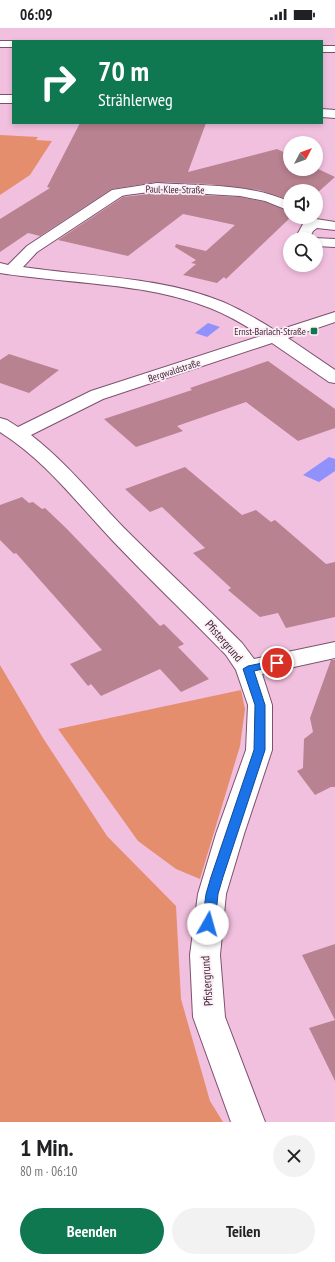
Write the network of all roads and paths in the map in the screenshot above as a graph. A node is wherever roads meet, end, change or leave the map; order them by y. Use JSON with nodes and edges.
{"nodes":[{"id":1,"x":0,"y":44,"type":"edge"},
{"id":2,"x":12,"y":44,"type":"edge"},
{"id":3,"x":323,"y":49,"type":"edge"},
{"id":4,"x":335,"y":49,"type":"edge"},
{"id":5,"x":0,"y":99,"type":"edge"},
{"id":6,"x":12,"y":99,"type":"edge"},
{"id":7,"x":323,"y":113,"type":"edge"},
{"id":8,"x":335,"y":114,"type":"edge"},
{"id":9,"x":283,"y":204,"type":"edge"},
{"id":10,"x":323,"y":223,"type":"edge"},
{"id":11,"x":335,"y":226,"type":"edge"},
{"id":12,"x":323,"y":242,"type":"edge"},
{"id":13,"x":335,"y":243,"type":"edge"},
{"id":14,"x":5,"y":269,"type":"edge"},
{"id":15,"x":335,"y":317,"type":"edge"},
{"id":16,"x":274,"y":338,"type":"junction"},
{"id":17,"x":335,"y":378,"type":"edge"},
{"id":18,"x":9,"y":429,"type":"edge"},
{"id":19,"x":335,"y":650,"type":"edge"},
{"id":20,"x":248,"y":669,"type":"junction"},
{"id":21,"x":248,"y":1122,"type":"edge"}],
"edges":[{"from":1,"to":2,"type":"street"},
{"from":3,"to":4,"type":"street"},
{"from":5,"to":6,"type":"street"},
{"from":7,"to":8,"type":"street"},
{"from":9,"to":14,"type":"street","name":"Paul-Klee-Straße"},
{"from":10,"to":11,"type":"street"},
{"from":12,"to":13,"type":"street"},
{"from":14,"to":16,"type":"street"},
{"from":15,"to":16,"type":"street","name":"Bergwaldstraße"},
{"from":16,"to":17,"type":"street"},
{"from":16,"to":18,"type":"street","name":"Bergwaldstraße"},
{"from":18,"to":20,"type":"street","name":"Pfistergrund"},
{"from":19,"to":20,"type":"street"},
{"from":20,"to":21,"type":"street","name":"Pfistergrund"}]}
